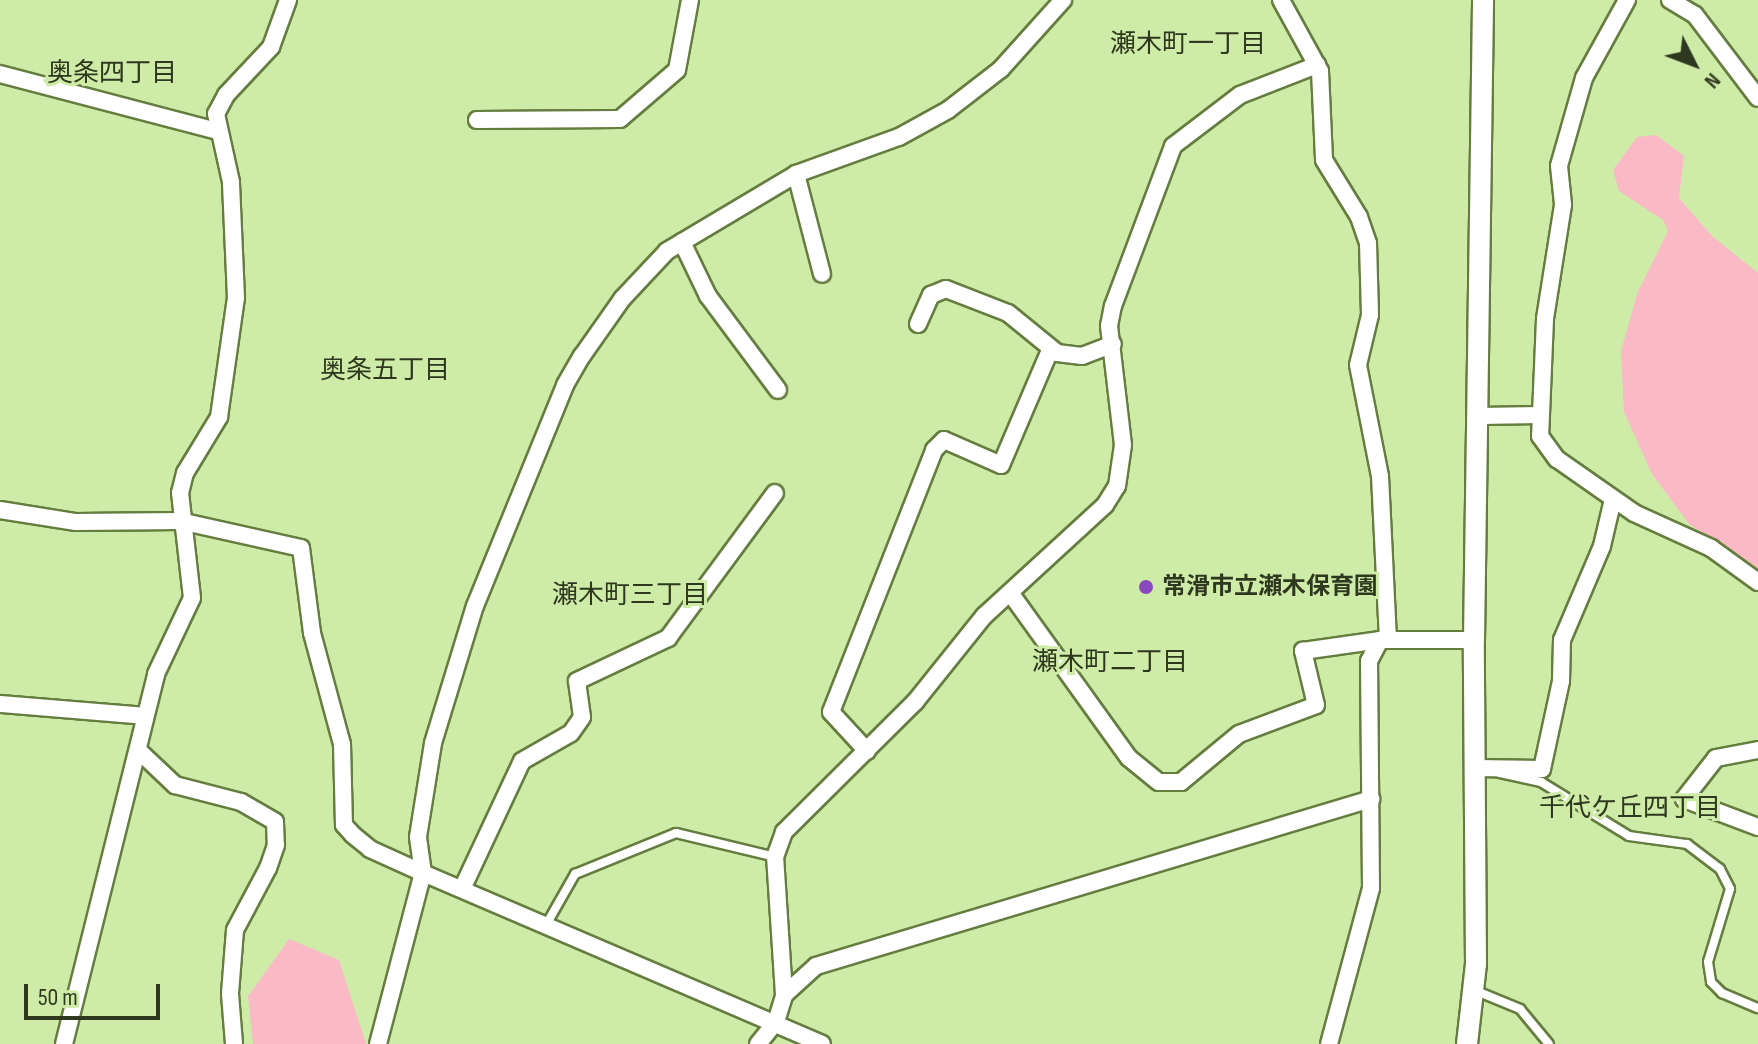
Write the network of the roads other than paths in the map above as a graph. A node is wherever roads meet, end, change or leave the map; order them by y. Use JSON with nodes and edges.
{"nodes":[{"id":1,"x":288,"y":0,"type":"edge"},
{"id":2,"x":690,"y":0,"type":"edge"},
{"id":3,"x":1063,"y":0,"type":"edge"},
{"id":4,"x":1281,"y":0,"type":"edge"},
{"id":5,"x":1483,"y":0,"type":"edge"},
{"id":6,"x":1627,"y":0,"type":"edge"},
{"id":7,"x":1670,"y":0,"type":"edge"},
{"id":8,"x":1317,"y":65,"type":"junction"},
{"id":9,"x":0,"y":74,"type":"edge"},
{"id":10,"x":1758,"y":98,"type":"edge"},
{"id":11,"x":477,"y":120,"type":"dead end"},
{"id":12,"x":218,"y":131,"type":"junction"},
{"id":13,"x":796,"y":174,"type":"junction"},
{"id":14,"x":682,"y":242,"type":"junction"},
{"id":15,"x":822,"y":274,"type":"dead end"},
{"id":16,"x":918,"y":324,"type":"dead end"},
{"id":17,"x":1113,"y":344,"type":"junction"},
{"id":18,"x":1050,"y":350,"type":"junction"},
{"id":19,"x":778,"y":390,"type":"dead end"},
{"id":20,"x":1541,"y":415,"type":"junction"},
{"id":21,"x":1478,"y":416,"type":"junction"},
{"id":22,"x":775,"y":493,"type":"dead end"},
{"id":23,"x":1613,"y":499,"type":"junction"},
{"id":24,"x":0,"y":510,"type":"edge"},
{"id":25,"x":180,"y":521,"type":"junction"},
{"id":26,"x":1758,"y":582,"type":"edge"},
{"id":27,"x":1011,"y":594,"type":"junction"},
{"id":28,"x":1384,"y":639,"type":"junction"},
{"id":29,"x":1474,"y":640,"type":"junction"},
{"id":30,"x":0,"y":704,"type":"edge"},
{"id":31,"x":145,"y":716,"type":"junction"},
{"id":32,"x":1758,"y":750,"type":"edge"},
{"id":33,"x":139,"y":751,"type":"junction"},
{"id":34,"x":867,"y":751,"type":"junction"},
{"id":35,"x":1482,"y":768,"type":"junction"},
{"id":36,"x":1371,"y":799,"type":"junction"},
{"id":37,"x":1758,"y":827,"type":"edge"},
{"id":38,"x":775,"y":857,"type":"junction"},
{"id":39,"x":423,"y":873,"type":"junction"},
{"id":40,"x":462,"y":889,"type":"junction"},
{"id":41,"x":546,"y":925,"type":"junction"},
{"id":42,"x":1473,"y":990,"type":"junction"},
{"id":43,"x":784,"y":995,"type":"junction"},
{"id":44,"x":1758,"y":1008,"type":"edge"},
{"id":45,"x":776,"y":1022,"type":"junction"},
{"id":46,"x":64,"y":1044,"type":"edge"},
{"id":47,"x":234,"y":1044,"type":"edge"},
{"id":48,"x":378,"y":1044,"type":"edge"},
{"id":49,"x":758,"y":1044,"type":"edge"},
{"id":50,"x":822,"y":1044,"type":"edge"},
{"id":51,"x":1329,"y":1044,"type":"edge"},
{"id":52,"x":1467,"y":1044,"type":"edge"},
{"id":53,"x":1549,"y":1044,"type":"edge"}],
"edges":[{"from":1,"to":12,"type":"street"},
{"from":2,"to":11,"type":"street"},
{"from":3,"to":13,"type":"street"},
{"from":4,"to":8,"type":"street"},
{"from":5,"to":21,"type":"street"},
{"from":6,"to":20,"type":"street"},
{"from":7,"to":10,"type":"street"},
{"from":8,"to":17,"type":"street"},
{"from":8,"to":28,"type":"street"},
{"from":9,"to":12,"type":"street"},
{"from":12,"to":25,"type":"street"},
{"from":13,"to":14,"type":"street"},
{"from":13,"to":15,"type":"street"},
{"from":14,"to":19,"type":"street"},
{"from":14,"to":39,"type":"street"},
{"from":16,"to":18,"type":"street"},
{"from":17,"to":18,"type":"street"},
{"from":17,"to":27,"type":"street"},
{"from":18,"to":34,"type":"street"},
{"from":20,"to":21,"type":"street"},
{"from":20,"to":23,"type":"street"},
{"from":21,"to":29,"type":"street"},
{"from":22,"to":40,"type":"street"},
{"from":23,"to":26,"type":"street"},
{"from":23,"to":35,"type":"street"},
{"from":24,"to":25,"type":"street"},
{"from":25,"to":31,"type":"street"},
{"from":25,"to":39,"type":"street"},
{"from":27,"to":28,"type":"street"},
{"from":27,"to":34,"type":"street"},
{"from":28,"to":29,"type":"street"},
{"from":28,"to":36,"type":"street"},
{"from":29,"to":35,"type":"street"},
{"from":30,"to":31,"type":"street"},
{"from":31,"to":33,"type":"street"},
{"from":32,"to":37,"type":"street"},
{"from":33,"to":46,"type":"street"},
{"from":33,"to":47,"type":"street"},
{"from":34,"to":38,"type":"street"},
{"from":35,"to":42,"type":"street"},
{"from":35,"to":44,"type":"lane"},
{"from":36,"to":43,"type":"street"},
{"from":36,"to":51,"type":"street"},
{"from":38,"to":41,"type":"lane"},
{"from":38,"to":43,"type":"street"},
{"from":39,"to":40,"type":"street"},
{"from":39,"to":48,"type":"street"},
{"from":40,"to":41,"type":"street"},
{"from":41,"to":45,"type":"street"},
{"from":42,"to":52,"type":"street"},
{"from":42,"to":53,"type":"lane"},
{"from":43,"to":45,"type":"street"},
{"from":45,"to":49,"type":"street"},
{"from":45,"to":50,"type":"street"}]}
